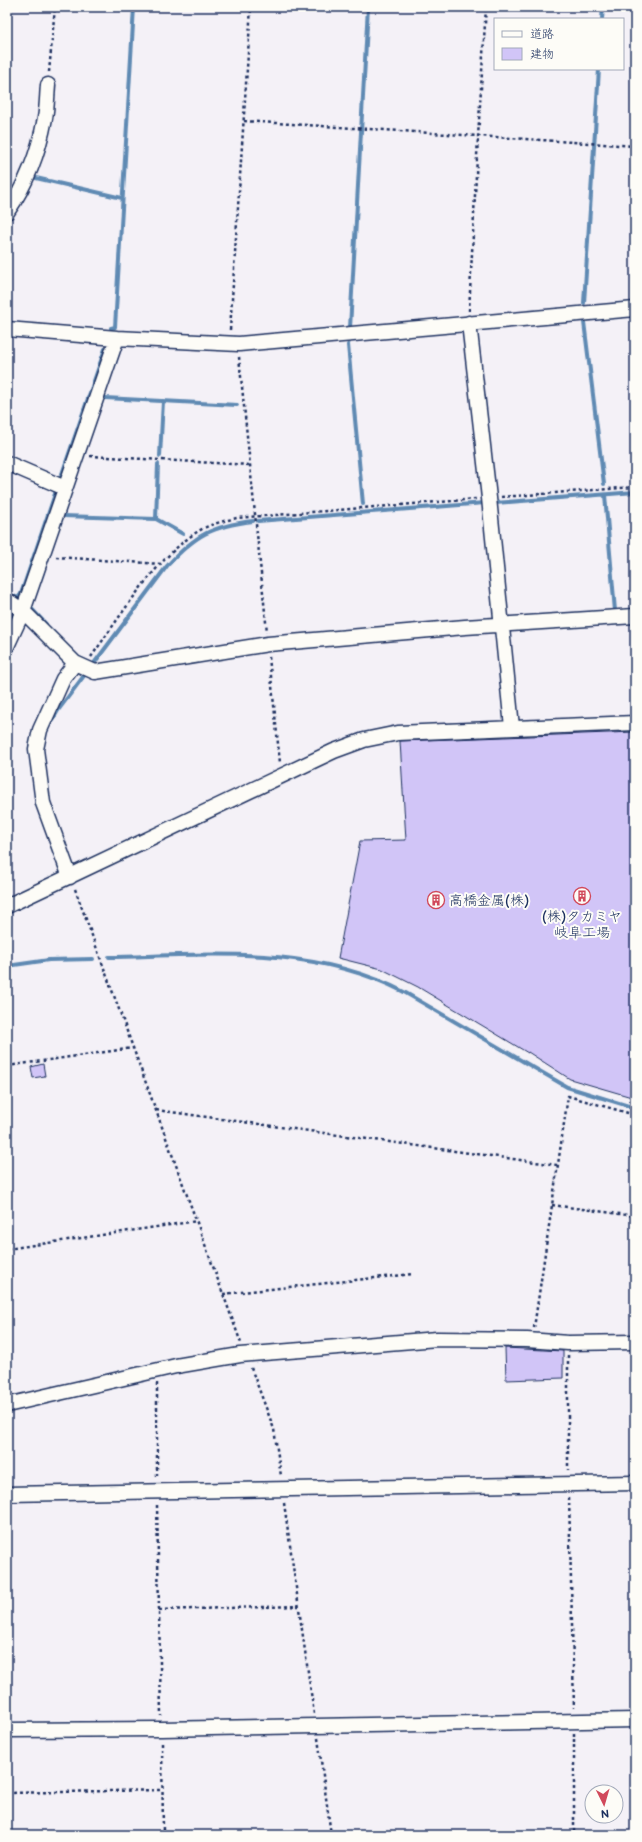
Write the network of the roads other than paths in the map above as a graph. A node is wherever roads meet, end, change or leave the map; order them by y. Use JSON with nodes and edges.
{"nodes":[{"id":1,"x":48,"y":85,"type":"road end"},
{"id":2,"x":7,"y":212,"type":"edge"},
{"id":3,"x":635,"y":309,"type":"edge"},
{"id":4,"x":469,"y":324,"type":"junction"},
{"id":5,"x":7,"y":329,"type":"edge"},
{"id":6,"x":117,"y":338,"type":"junction"},
{"id":7,"x":7,"y":463,"type":"edge"},
{"id":8,"x":65,"y":488,"type":"junction"},
{"id":9,"x":7,"y":600,"type":"edge"},
{"id":10,"x":22,"y":611,"type":"junction"},
{"id":11,"x":635,"y":616,"type":"edge"},
{"id":12,"x":501,"y":624,"type":"junction"},
{"id":13,"x":7,"y":646,"type":"edge"},
{"id":14,"x":80,"y":665,"type":"junction"},
{"id":15,"x":635,"y":723,"type":"edge"},
{"id":16,"x":512,"y":727,"type":"junction"},
{"id":17,"x":70,"y":877,"type":"junction"},
{"id":18,"x":7,"y":906,"type":"edge"},
{"id":19,"x":635,"y":1342,"type":"edge"},
{"id":20,"x":7,"y":1405,"type":"edge"},
{"id":21,"x":635,"y":1483,"type":"edge"},
{"id":22,"x":7,"y":1494,"type":"edge"},
{"id":23,"x":635,"y":1720,"type":"edge"},
{"id":24,"x":7,"y":1730,"type":"edge"}],
"edges":[{"from":1,"to":2,"type":"street"},
{"from":3,"to":4,"type":"street"},
{"from":4,"to":6,"type":"street"},
{"from":4,"to":12,"type":"street"},
{"from":5,"to":6,"type":"street"},
{"from":6,"to":8,"type":"street"},
{"from":7,"to":8,"type":"street"},
{"from":8,"to":10,"type":"street"},
{"from":9,"to":10,"type":"street"},
{"from":10,"to":13,"type":"street"},
{"from":10,"to":14,"type":"street"},
{"from":11,"to":12,"type":"street"},
{"from":12,"to":14,"type":"street"},
{"from":12,"to":16,"type":"street"},
{"from":14,"to":17,"type":"street"},
{"from":15,"to":16,"type":"street"},
{"from":16,"to":17,"type":"street"},
{"from":17,"to":18,"type":"street"},
{"from":19,"to":20,"type":"street"},
{"from":21,"to":22,"type":"street"},
{"from":23,"to":24,"type":"street"}]}
